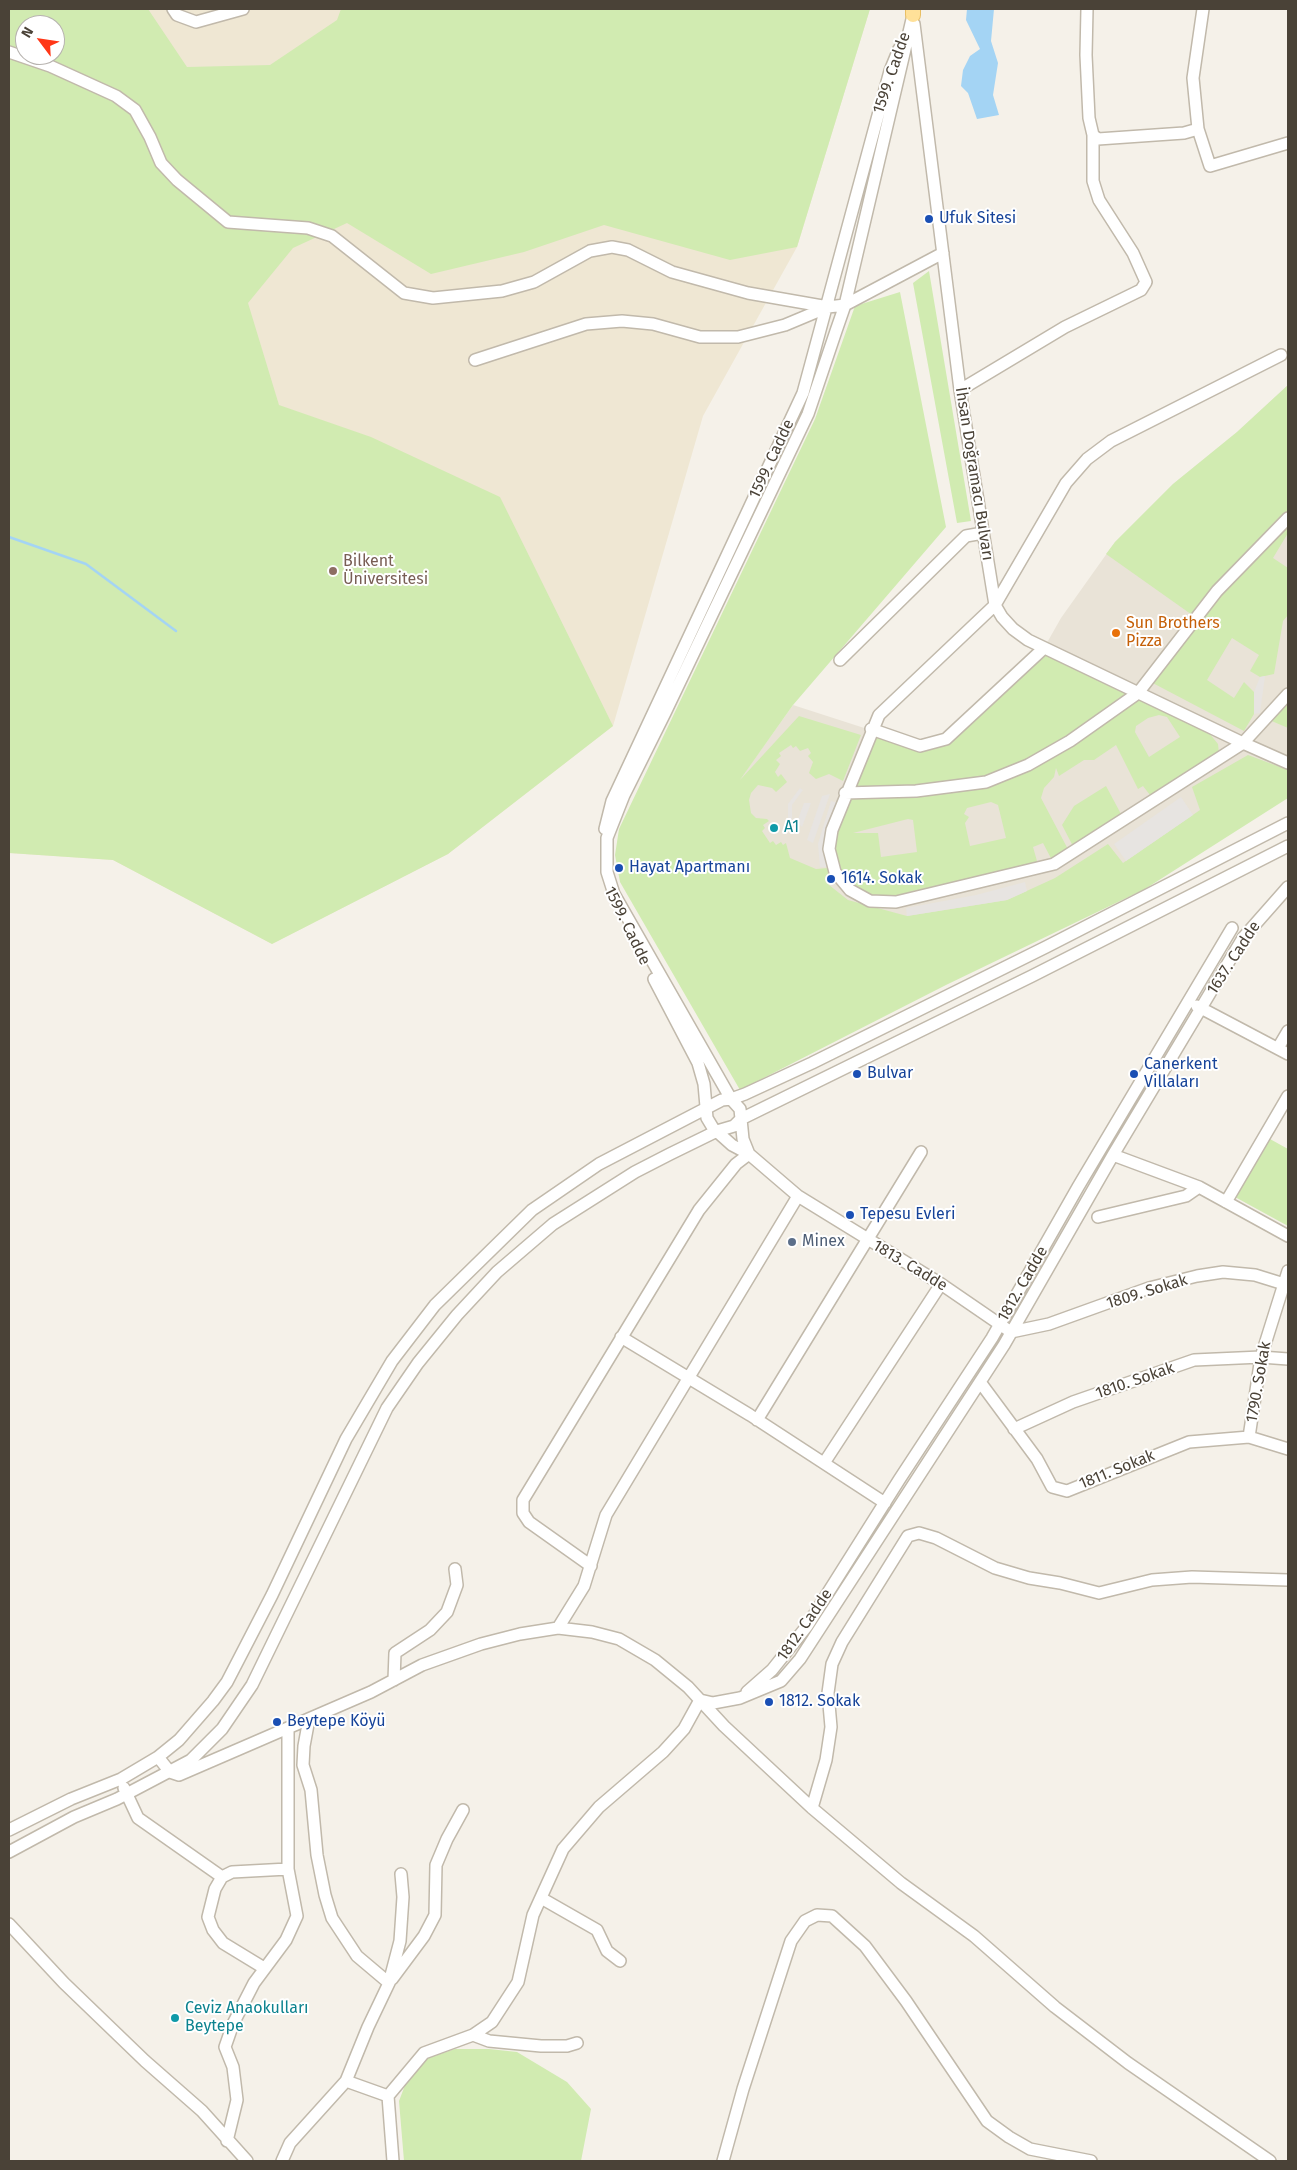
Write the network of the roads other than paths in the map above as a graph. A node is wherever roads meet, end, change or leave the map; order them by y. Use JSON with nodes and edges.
{"nodes":[{"id":1,"x":173,"y":9,"type":"edge"},
{"id":2,"x":243,"y":9,"type":"edge"},
{"id":3,"x":1087,"y":9,"type":"edge"},
{"id":4,"x":1203,"y":9,"type":"edge"},
{"id":5,"x":913,"y":12,"type":"edge"},
{"id":6,"x":9,"y":52,"type":"edge"},
{"id":7,"x":1198,"y":129,"type":"junction"},
{"id":8,"x":1093,"y":135,"type":"junction"},
{"id":9,"x":1288,"y":143,"type":"edge"},
{"id":10,"x":943,"y":253,"type":"junction"},
{"id":11,"x":844,"y":305,"type":"junction"},
{"id":12,"x":828,"y":307,"type":"junction"},
{"id":13,"x":1281,"y":354,"type":"dead end"},
{"id":14,"x":475,"y":360,"type":"dead end"},
{"id":15,"x":960,"y":390,"type":"junction"},
{"id":16,"x":1288,"y":518,"type":"edge"},
{"id":17,"x":984,"y":533,"type":"junction"},
{"id":18,"x":995,"y":605,"type":"junction"},
{"id":19,"x":1044,"y":648,"type":"junction"},
{"id":20,"x":840,"y":660,"type":"dead end"},
{"id":21,"x":1138,"y":693,"type":"junction"},
{"id":22,"x":1288,"y":694,"type":"edge"},
{"id":23,"x":871,"y":729,"type":"junction"},
{"id":24,"x":1243,"y":743,"type":"junction"},
{"id":25,"x":1288,"y":762,"type":"edge"},
{"id":26,"x":846,"y":793,"type":"junction"},
{"id":27,"x":1288,"y":823,"type":"edge"},
{"id":28,"x":1288,"y":846,"type":"edge"},
{"id":29,"x":1288,"y":887,"type":"edge"},
{"id":30,"x":1232,"y":928,"type":"dead end"},
{"id":31,"x":1188,"y":1001,"type":"junction"},
{"id":32,"x":1202,"y":1009,"type":"junction"},
{"id":33,"x":1288,"y":1031,"type":"edge"},
{"id":34,"x":1283,"y":1051,"type":"edge"},
{"id":35,"x":1288,"y":1096,"type":"edge"},
{"id":36,"x":731,"y":1099,"type":"junction"},
{"id":37,"x":706,"y":1110,"type":"junction"},
{"id":38,"x":741,"y":1119,"type":"junction"},
{"id":39,"x":717,"y":1131,"type":"junction"},
{"id":40,"x":921,"y":1152,"type":"dead end"},
{"id":41,"x":749,"y":1154,"type":"junction"},
{"id":42,"x":1113,"y":1155,"type":"junction"},
{"id":43,"x":1200,"y":1187,"type":"junction"},
{"id":44,"x":798,"y":1196,"type":"junction"},
{"id":45,"x":1226,"y":1202,"type":"junction"},
{"id":46,"x":1098,"y":1217,"type":"dead end"},
{"id":47,"x":1288,"y":1236,"type":"edge"},
{"id":48,"x":868,"y":1240,"type":"junction"},
{"id":49,"x":1288,"y":1271,"type":"edge"},
{"id":50,"x":941,"y":1284,"type":"junction"},
{"id":51,"x":1284,"y":1284,"type":"junction"},
{"id":52,"x":1000,"y":1324,"type":"junction"},
{"id":53,"x":1011,"y":1332,"type":"junction"},
{"id":54,"x":621,"y":1337,"type":"junction"},
{"id":55,"x":1261,"y":1357,"type":"junction"},
{"id":56,"x":1288,"y":1359,"type":"edge"},
{"id":57,"x":688,"y":1379,"type":"junction"},
{"id":58,"x":980,"y":1382,"type":"junction"},
{"id":59,"x":757,"y":1420,"type":"junction"},
{"id":60,"x":1014,"y":1429,"type":"junction"},
{"id":61,"x":1250,"y":1437,"type":"junction"},
{"id":62,"x":1288,"y":1449,"type":"edge"},
{"id":63,"x":824,"y":1463,"type":"junction"},
{"id":64,"x":885,"y":1503,"type":"junction"},
{"id":65,"x":591,"y":1566,"type":"junction"},
{"id":66,"x":455,"y":1569,"type":"dead end"},
{"id":67,"x":1288,"y":1580,"type":"edge"},
{"id":68,"x":558,"y":1628,"type":"junction"},
{"id":69,"x":394,"y":1680,"type":"junction"},
{"id":70,"x":740,"y":1698,"type":"junction"},
{"id":71,"x":700,"y":1700,"type":"junction"},
{"id":72,"x":309,"y":1719,"type":"junction"},
{"id":73,"x":288,"y":1728,"type":"junction"},
{"id":74,"x":158,"y":1757,"type":"junction"},
{"id":75,"x":170,"y":1772,"type":"junction"},
{"id":76,"x":121,"y":1779,"type":"junction"},
{"id":77,"x":127,"y":1794,"type":"junction"},
{"id":78,"x":812,"y":1808,"type":"junction"},
{"id":79,"x":463,"y":1810,"type":"dead end"},
{"id":80,"x":9,"y":1830,"type":"edge"},
{"id":81,"x":9,"y":1852,"type":"edge"},
{"id":82,"x":288,"y":1869,"type":"junction"},
{"id":83,"x":400,"y":1874,"type":"dead end"},
{"id":84,"x":222,"y":1877,"type":"junction"},
{"id":85,"x":541,"y":1898,"type":"junction"},
{"id":86,"x":9,"y":1924,"type":"edge"},
{"id":87,"x":620,"y":1961,"type":"dead end"},
{"id":88,"x":264,"y":1968,"type":"junction"},
{"id":89,"x":390,"y":1983,"type":"junction"},
{"id":90,"x":473,"y":2035,"type":"junction"},
{"id":91,"x":577,"y":2043,"type":"dead end"},
{"id":92,"x":346,"y":2081,"type":"junction"},
{"id":93,"x":388,"y":2096,"type":"junction"},
{"id":94,"x":228,"y":2141,"type":"junction"},
{"id":95,"x":247,"y":2161,"type":"edge"},
{"id":96,"x":282,"y":2161,"type":"edge"},
{"id":97,"x":393,"y":2161,"type":"edge"},
{"id":98,"x":724,"y":2161,"type":"edge"},
{"id":99,"x":1091,"y":2161,"type":"edge"},
{"id":100,"x":1270,"y":2161,"type":"edge"}],
"edges":[{"from":1,"to":2,"type":"street"},
{"from":3,"to":8,"type":"street"},
{"from":4,"to":7,"type":"street"},
{"from":5,"to":10,"type":"street","name":"İhsan Doğramacı Bulvarı"},
{"from":5,"to":11,"type":"street","name":"1599. Cadde"},
{"from":5,"to":12,"type":"street","name":"1599. Cadde"},
{"from":6,"to":12,"type":"street"},
{"from":7,"to":8,"type":"street"},
{"from":7,"to":9,"type":"street"},
{"from":8,"to":15,"type":"street"},
{"from":10,"to":11,"type":"street"},
{"from":10,"to":15,"type":"street","name":"İhsan Doğramacı Bulvarı"},
{"from":11,"to":12,"type":"street"},
{"from":11,"to":36,"type":"street","name":"1599. Cadde"},
{"from":12,"to":14,"type":"street"},
{"from":12,"to":37,"type":"street","name":"1599. Cadde"},
{"from":13,"to":18,"type":"street"},
{"from":15,"to":17,"type":"street","name":"İhsan Doğramacı Bulvarı"},
{"from":16,"to":21,"type":"street"},
{"from":17,"to":18,"type":"street","name":"İhsan Doğramacı Bulvarı"},
{"from":17,"to":20,"type":"street"},
{"from":18,"to":19,"type":"street","name":"İhsan Doğramacı Bulvarı"},
{"from":18,"to":23,"type":"street"},
{"from":19,"to":21,"type":"street","name":"İhsan Doğramacı Bulvarı"},
{"from":19,"to":23,"type":"street"},
{"from":21,"to":24,"type":"street","name":"İhsan Doğramacı Bulvarı"},
{"from":21,"to":26,"type":"street"},
{"from":22,"to":24,"type":"street"},
{"from":23,"to":26,"type":"street"},
{"from":24,"to":25,"type":"street","name":"İhsan Doğramacı Bulvarı"},
{"from":24,"to":26,"type":"street"},
{"from":27,"to":36,"type":"street"},
{"from":28,"to":38,"type":"street"},
{"from":29,"to":32,"type":"street","name":"1637. Cadde"},
{"from":30,"to":31,"type":"street","name":"1812. Cadde"},
{"from":31,"to":32,"type":"street"},
{"from":31,"to":52,"type":"street","name":"1812. Cadde"},
{"from":32,"to":34,"type":"street"},
{"from":32,"to":42,"type":"street","name":"1812. Cadde"},
{"from":33,"to":34,"type":"street"},
{"from":35,"to":45,"type":"street"},
{"from":36,"to":37,"type":"street"},
{"from":36,"to":38,"type":"street"},
{"from":37,"to":39,"type":"street"},
{"from":37,"to":74,"type":"street"},
{"from":38,"to":39,"type":"street"},
{"from":38,"to":41,"type":"street"},
{"from":39,"to":41,"type":"street","name":"1813. Cadde"},
{"from":39,"to":75,"type":"street"},
{"from":40,"to":48,"type":"street"},
{"from":41,"to":44,"type":"street","name":"1813. Cadde"},
{"from":41,"to":54,"type":"street"},
{"from":42,"to":43,"type":"street"},
{"from":42,"to":53,"type":"street","name":"1812. Cadde"},
{"from":43,"to":45,"type":"street"},
{"from":43,"to":46,"type":"street"},
{"from":44,"to":48,"type":"street","name":"1813. Cadde"},
{"from":44,"to":57,"type":"street"},
{"from":45,"to":47,"type":"street"},
{"from":48,"to":50,"type":"street","name":"1813. Cadde"},
{"from":48,"to":59,"type":"street"},
{"from":49,"to":51,"type":"street","name":"1790. Sokak"},
{"from":50,"to":52,"type":"street","name":"1813. Cadde"},
{"from":50,"to":63,"type":"street"},
{"from":51,"to":53,"type":"street","name":"1809. Sokak"},
{"from":51,"to":55,"type":"street","name":"1790. Sokak"},
{"from":52,"to":53,"type":"street","name":"1813. Cadde"},
{"from":52,"to":64,"type":"street","name":"1812. Cadde"},
{"from":53,"to":58,"type":"street","name":"1812. Cadde"},
{"from":54,"to":57,"type":"street"},
{"from":54,"to":65,"type":"street"},
{"from":55,"to":56,"type":"street","name":"1810. Sokak"},
{"from":55,"to":60,"type":"street","name":"1810. Sokak"},
{"from":55,"to":61,"type":"street","name":"1790. Sokak"},
{"from":57,"to":59,"type":"street"},
{"from":57,"to":65,"type":"street"},
{"from":58,"to":60,"type":"street","name":"1811. Sokak"},
{"from":58,"to":70,"type":"street","name":"1812. Cadde"},
{"from":59,"to":63,"type":"street"},
{"from":60,"to":61,"type":"street","name":"1811. Sokak"},
{"from":61,"to":62,"type":"street"},
{"from":63,"to":64,"type":"street"},
{"from":64,"to":70,"type":"street","name":"1812. Cadde"},
{"from":65,"to":68,"type":"street"},
{"from":66,"to":69,"type":"street"},
{"from":67,"to":78,"type":"street"},
{"from":68,"to":69,"type":"street"},
{"from":68,"to":71,"type":"street"},
{"from":69,"to":72,"type":"street"},
{"from":70,"to":71,"type":"street"},
{"from":71,"to":78,"type":"street"},
{"from":71,"to":85,"type":"street"},
{"from":72,"to":73,"type":"street"},
{"from":72,"to":89,"type":"street"},
{"from":73,"to":75,"type":"street"},
{"from":73,"to":82,"type":"street"},
{"from":74,"to":75,"type":"street"},
{"from":74,"to":76,"type":"street"},
{"from":75,"to":77,"type":"street"},
{"from":76,"to":77,"type":"street"},
{"from":76,"to":80,"type":"street"},
{"from":77,"to":81,"type":"street"},
{"from":77,"to":84,"type":"street"},
{"from":78,"to":100,"type":"street"},
{"from":79,"to":89,"type":"street"},
{"from":82,"to":84,"type":"street"},
{"from":82,"to":88,"type":"street"},
{"from":83,"to":89,"type":"street"},
{"from":84,"to":88,"type":"street"},
{"from":85,"to":87,"type":"street"},
{"from":85,"to":90,"type":"street"},
{"from":86,"to":94,"type":"street"},
{"from":88,"to":94,"type":"street"},
{"from":89,"to":92,"type":"street"},
{"from":90,"to":91,"type":"street"},
{"from":90,"to":93,"type":"street"},
{"from":92,"to":93,"type":"street"},
{"from":92,"to":96,"type":"street"},
{"from":93,"to":97,"type":"street"},
{"from":94,"to":95,"type":"street"},
{"from":98,"to":99,"type":"street"}]}
